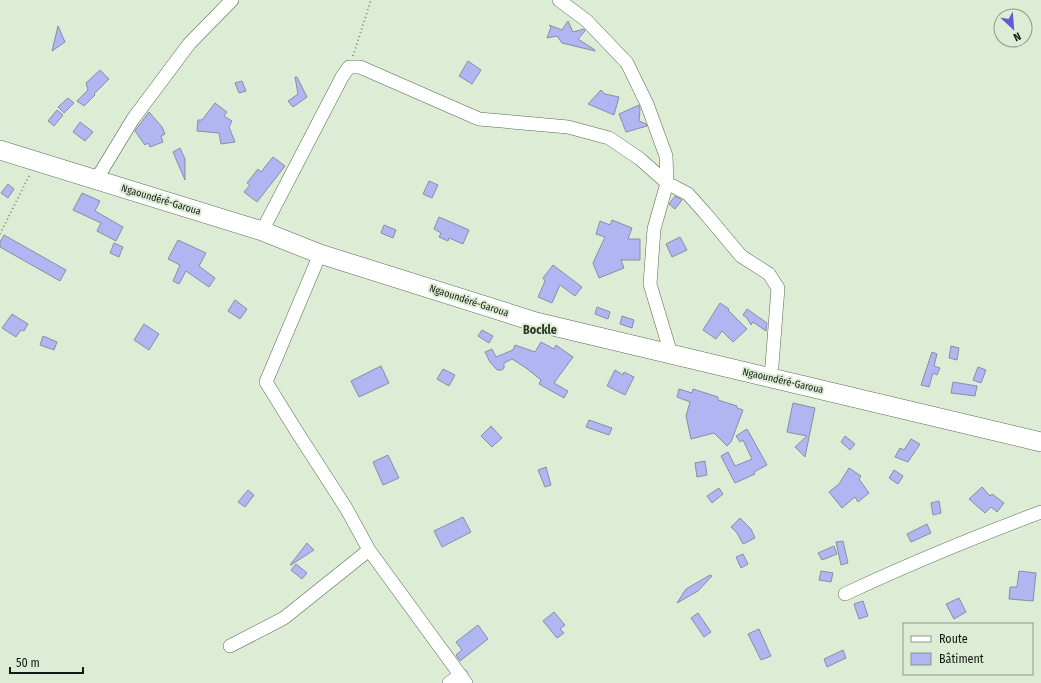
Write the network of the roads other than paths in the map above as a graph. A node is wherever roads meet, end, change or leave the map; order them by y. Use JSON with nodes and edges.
{"nodes":[{"id":1,"x":232,"y":0,"type":"edge"},
{"id":2,"x":559,"y":0,"type":"edge"},
{"id":3,"x":0,"y":150,"type":"edge"},
{"id":4,"x":96,"y":180,"type":"junction"},
{"id":5,"x":667,"y":183,"type":"junction"},
{"id":6,"x":262,"y":231,"type":"junction"},
{"id":7,"x":320,"y":254,"type":"junction"},
{"id":8,"x":671,"y":354,"type":"junction"},
{"id":9,"x":771,"y":378,"type":"junction"},
{"id":10,"x":1041,"y":442,"type":"edge"},
{"id":11,"x":1041,"y":512,"type":"edge"},
{"id":12,"x":369,"y":550,"type":"junction"},
{"id":13,"x":845,"y":594,"type":"dead end"},
{"id":14,"x":230,"y":646,"type":"dead end"},
{"id":15,"x":463,"y":679,"type":"edge"},
{"id":16,"x":449,"y":683,"type":"edge"}],
"edges":[{"from":1,"to":4,"type":"street"},
{"from":2,"to":5,"type":"street"},
{"from":3,"to":4,"type":"highway","name":"Ngaoundéré-Garoua"},
{"from":4,"to":6,"type":"highway","name":"Ngaoundéré-Garoua"},
{"from":5,"to":6,"type":"street"},
{"from":5,"to":8,"type":"street"},
{"from":5,"to":9,"type":"street"},
{"from":6,"to":7,"type":"highway","name":"Ngaoundéré-Garoua"},
{"from":7,"to":8,"type":"highway","name":"Ngaoundéré-Garoua"},
{"from":7,"to":12,"type":"street"},
{"from":8,"to":9,"type":"highway","name":"Ngaoundéré-Garoua"},
{"from":9,"to":10,"type":"highway","name":"Ngaoundéré-Garoua"},
{"from":11,"to":13,"type":"street"},
{"from":12,"to":14,"type":"street"},
{"from":12,"to":15,"type":"street"},
{"from":15,"to":16,"type":"street"}]}
